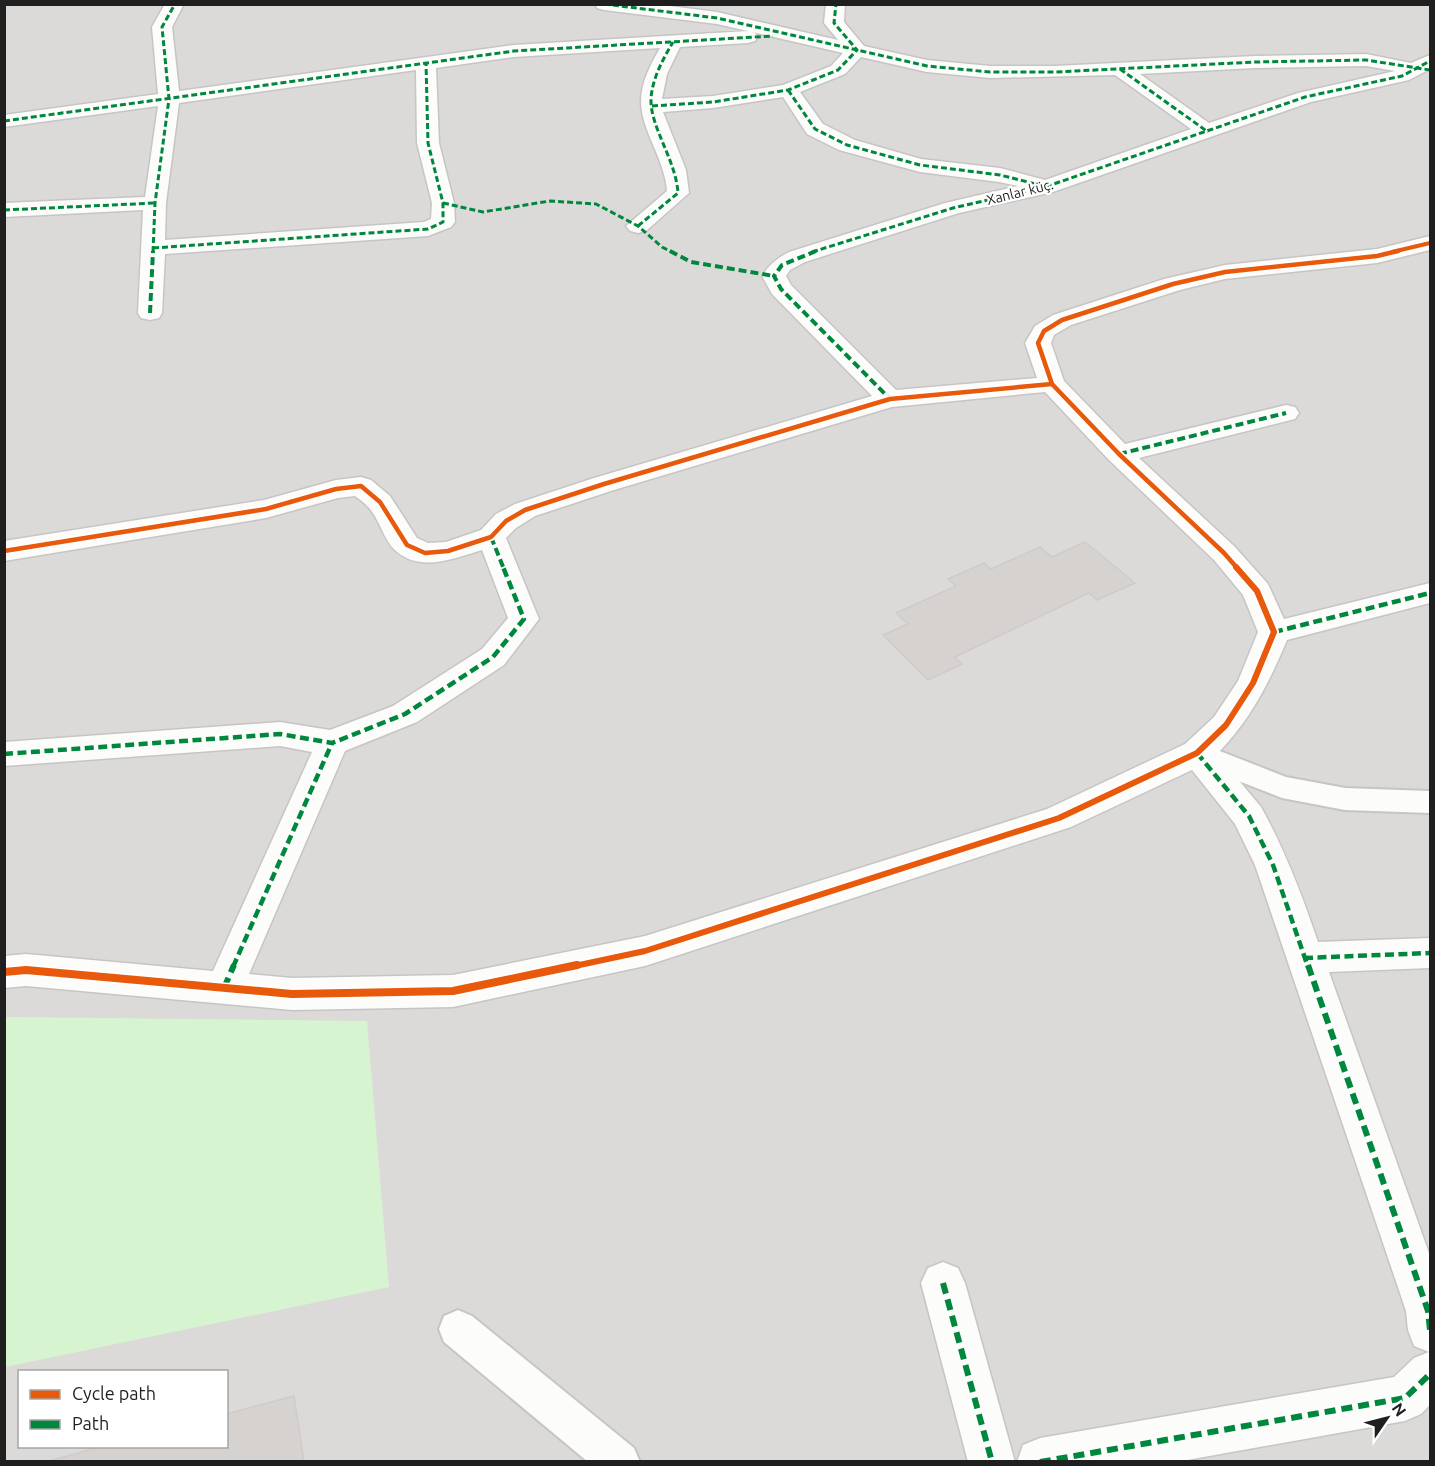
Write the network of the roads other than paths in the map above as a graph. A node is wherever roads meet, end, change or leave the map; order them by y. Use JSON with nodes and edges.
{"nodes":[{"id":1,"x":175,"y":4,"type":"edge"},
{"id":2,"x":604,"y":4,"type":"edge"},
{"id":3,"x":836,"y":4,"type":"edge"},
{"id":4,"x":785,"y":35,"type":"junction"},
{"id":5,"x":673,"y":42,"type":"junction"},
{"id":6,"x":857,"y":50,"type":"junction"},
{"id":7,"x":426,"y":63,"type":"junction"},
{"id":8,"x":1425,"y":67,"type":"edge"},
{"id":9,"x":1120,"y":69,"type":"junction"},
{"id":10,"x":788,"y":90,"type":"junction"},
{"id":11,"x":169,"y":99,"type":"junction"},
{"id":12,"x":652,"y":106,"type":"junction"},
{"id":13,"x":4,"y":121,"type":"edge"},
{"id":14,"x":1208,"y":132,"type":"junction"},
{"id":15,"x":1045,"y":186,"type":"junction"},
{"id":16,"x":155,"y":203,"type":"junction"},
{"id":17,"x":4,"y":210,"type":"edge"},
{"id":18,"x":638,"y":226,"type":"dead end"},
{"id":19,"x":1431,"y":243,"type":"edge"},
{"id":20,"x":153,"y":248,"type":"junction"},
{"id":21,"x":150,"y":314,"type":"dead end"},
{"id":22,"x":1052,"y":384,"type":"junction"},
{"id":23,"x":890,"y":399,"type":"junction"},
{"id":24,"x":1286,"y":413,"type":"dead end"},
{"id":25,"x":1119,"y":454,"type":"junction"},
{"id":26,"x":491,"y":537,"type":"junction"},
{"id":27,"x":4,"y":550,"type":"edge"},
{"id":28,"x":1431,"y":593,"type":"edge"},
{"id":29,"x":1274,"y":632,"type":"junction"},
{"id":30,"x":332,"y":743,"type":"junction"},
{"id":31,"x":1197,"y":753,"type":"junction"},
{"id":32,"x":4,"y":754,"type":"edge"},
{"id":33,"x":1431,"y":802,"type":"edge"},
{"id":34,"x":1431,"y":952,"type":"edge"},
{"id":35,"x":1304,"y":958,"type":"junction"},
{"id":36,"x":4,"y":972,"type":"edge"},
{"id":37,"x":224,"y":988,"type":"junction"},
{"id":38,"x":942,"y":1283,"type":"dead end"},
{"id":39,"x":458,"y":1329,"type":"dead end"},
{"id":40,"x":1431,"y":1330,"type":"edge"},
{"id":41,"x":1431,"y":1374,"type":"edge"},
{"id":42,"x":620,"y":1461,"type":"edge"},
{"id":43,"x":992,"y":1461,"type":"edge"},
{"id":44,"x":1040,"y":1461,"type":"edge"}],
"edges":[{"from":1,"to":11,"type":"street"},
{"from":2,"to":4,"type":"street"},
{"from":3,"to":6,"type":"street"},
{"from":4,"to":5,"type":"street"},
{"from":4,"to":6,"type":"street"},
{"from":5,"to":7,"type":"street"},
{"from":5,"to":12,"type":"street"},
{"from":6,"to":9,"type":"street"},
{"from":6,"to":10,"type":"street"},
{"from":7,"to":11,"type":"street"},
{"from":7,"to":20,"type":"street"},
{"from":8,"to":9,"type":"street"},
{"from":8,"to":14,"type":"street","name":"Xanlar küç."},
{"from":9,"to":14,"type":"street"},
{"from":10,"to":12,"type":"street"},
{"from":10,"to":15,"type":"street"},
{"from":11,"to":13,"type":"street"},
{"from":11,"to":16,"type":"street"},
{"from":12,"to":18,"type":"street"},
{"from":14,"to":15,"type":"street","name":"Xanlar küç."},
{"from":15,"to":23,"type":"street","name":"Xanlar küç."},
{"from":16,"to":17,"type":"street"},
{"from":16,"to":20,"type":"street"},
{"from":19,"to":22,"type":"street"},
{"from":20,"to":21,"type":"street"},
{"from":22,"to":23,"type":"street"},
{"from":22,"to":25,"type":"street"},
{"from":23,"to":26,"type":"street"},
{"from":24,"to":25,"type":"street"},
{"from":25,"to":29,"type":"street"},
{"from":26,"to":27,"type":"street"},
{"from":26,"to":30,"type":"street"},
{"from":28,"to":29,"type":"street"},
{"from":29,"to":31,"type":"street"},
{"from":30,"to":32,"type":"street"},
{"from":30,"to":37,"type":"street"},
{"from":31,"to":33,"type":"lane"},
{"from":31,"to":35,"type":"street"},
{"from":31,"to":37,"type":"street"},
{"from":34,"to":35,"type":"street"},
{"from":35,"to":40,"type":"street"},
{"from":36,"to":37,"type":"street"},
{"from":38,"to":43,"type":"street"},
{"from":39,"to":42,"type":"lane"},
{"from":41,"to":44,"type":"street"}]}
